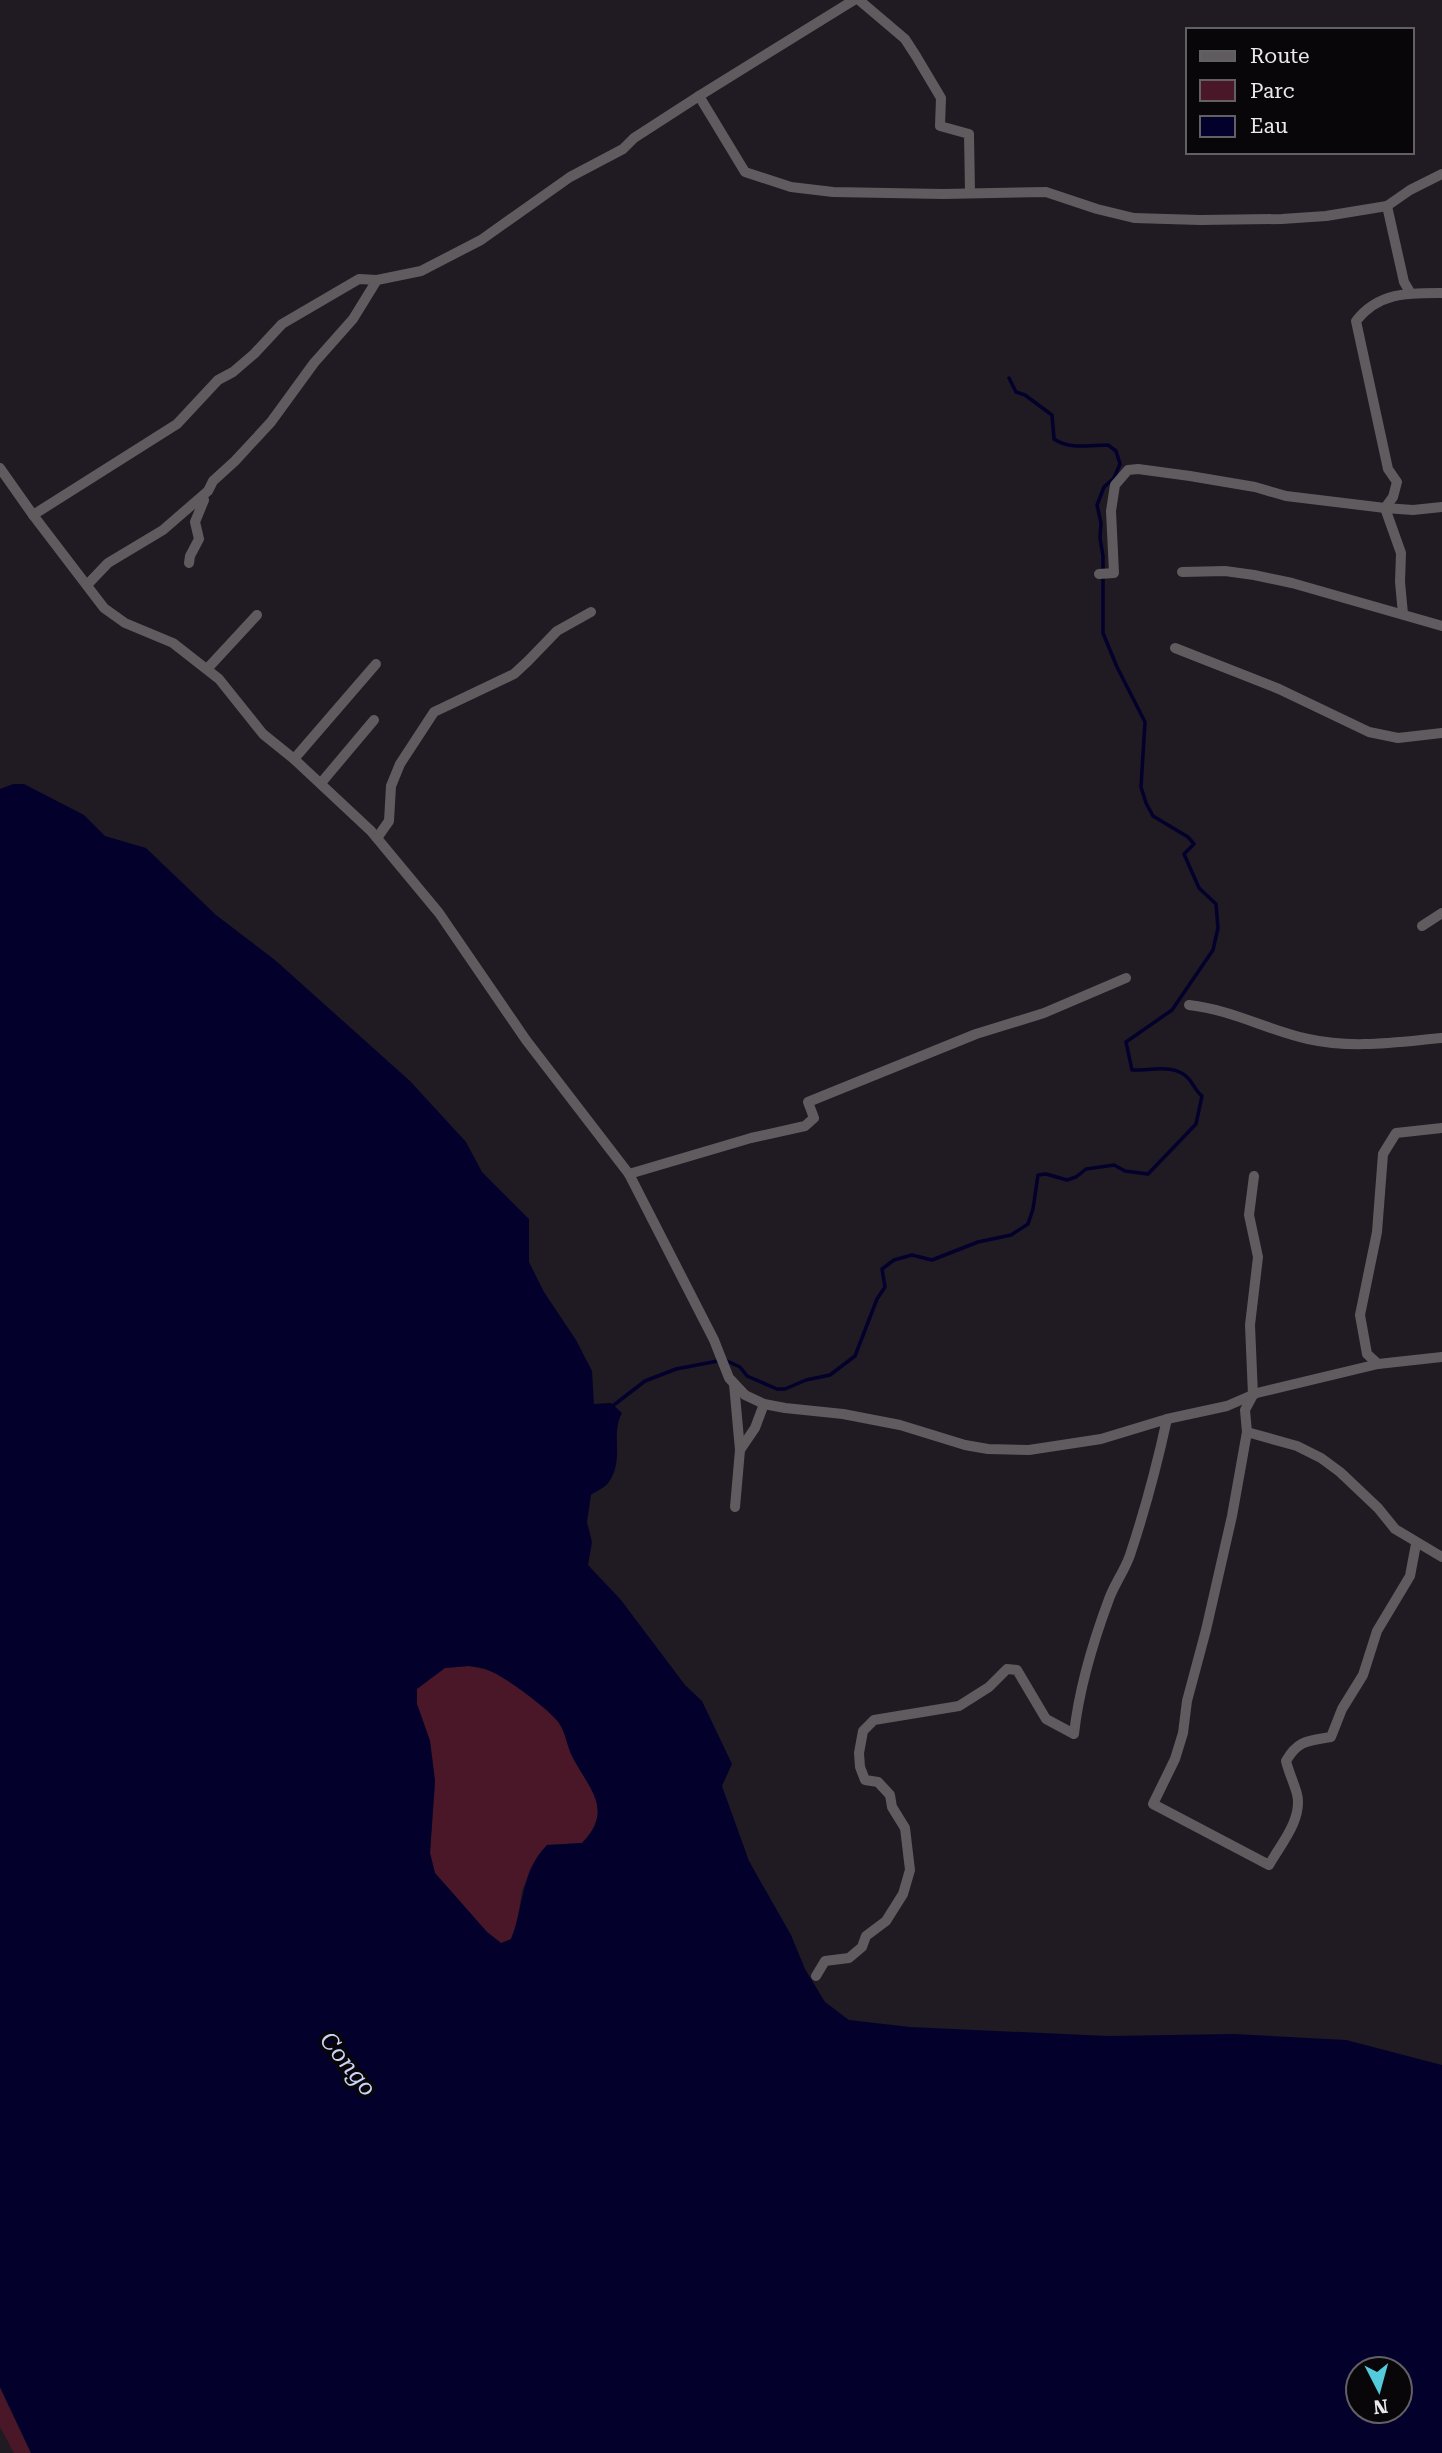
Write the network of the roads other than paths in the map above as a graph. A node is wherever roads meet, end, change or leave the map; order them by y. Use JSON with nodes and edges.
{"nodes":[{"id":1,"x":857,"y":0,"type":"edge"},
{"id":2,"x":699,"y":96,"type":"junction"},
{"id":3,"x":1442,"y":174,"type":"edge"},
{"id":4,"x":970,"y":192,"type":"junction"},
{"id":5,"x":1387,"y":206,"type":"junction"},
{"id":6,"x":377,"y":280,"type":"junction"},
{"id":7,"x":1410,"y":292,"type":"junction"},
{"id":8,"x":1442,"y":293,"type":"edge"},
{"id":9,"x":0,"y":468,"type":"edge"},
{"id":10,"x":208,"y":491,"type":"junction"},
{"id":11,"x":1442,"y":507,"type":"edge"},
{"id":12,"x":1385,"y":508,"type":"junction"},
{"id":13,"x":33,"y":515,"type":"junction"},
{"id":14,"x":189,"y":563,"type":"dead end"},
{"id":15,"x":1182,"y":572,"type":"dead end"},
{"id":16,"x":1099,"y":575,"type":"dead end"},
{"id":17,"x":87,"y":585,"type":"junction"},
{"id":18,"x":591,"y":612,"type":"dead end"},
{"id":19,"x":1403,"y":614,"type":"junction"},
{"id":20,"x":257,"y":615,"type":"dead end"},
{"id":21,"x":1442,"y":626,"type":"edge"},
{"id":22,"x":1175,"y":648,"type":"dead end"},
{"id":23,"x":376,"y":664,"type":"dead end"},
{"id":24,"x":207,"y":669,"type":"junction"},
{"id":25,"x":374,"y":720,"type":"dead end"},
{"id":26,"x":1442,"y":733,"type":"edge"},
{"id":27,"x":294,"y":759,"type":"junction"},
{"id":28,"x":321,"y":783,"type":"junction"},
{"id":29,"x":377,"y":838,"type":"junction"},
{"id":30,"x":1442,"y":913,"type":"edge"},
{"id":31,"x":1422,"y":926,"type":"dead end"},
{"id":32,"x":1126,"y":978,"type":"dead end"},
{"id":33,"x":1189,"y":1005,"type":"dead end"},
{"id":34,"x":1442,"y":1038,"type":"edge"},
{"id":35,"x":1442,"y":1128,"type":"edge"},
{"id":36,"x":629,"y":1174,"type":"junction"},
{"id":37,"x":1254,"y":1176,"type":"dead end"},
{"id":38,"x":1442,"y":1357,"type":"edge"},
{"id":39,"x":1378,"y":1364,"type":"junction"},
{"id":40,"x":734,"y":1384,"type":"junction"},
{"id":41,"x":1253,"y":1395,"type":"junction"},
{"id":42,"x":764,"y":1404,"type":"junction"},
{"id":43,"x":1167,"y":1419,"type":"junction"},
{"id":44,"x":1247,"y":1432,"type":"junction"},
{"id":45,"x":740,"y":1450,"type":"junction"},
{"id":46,"x":735,"y":1507,"type":"dead end"},
{"id":47,"x":1416,"y":1544,"type":"junction"},
{"id":48,"x":1442,"y":1557,"type":"edge"},
{"id":49,"x":816,"y":1976,"type":"dead end"}],
"edges":[{"from":1,"to":2,"type":"street"},
{"from":1,"to":4,"type":"street"},
{"from":2,"to":4,"type":"street"},
{"from":2,"to":6,"type":"street"},
{"from":3,"to":5,"type":"street"},
{"from":4,"to":5,"type":"street"},
{"from":5,"to":7,"type":"street"},
{"from":6,"to":10,"type":"street"},
{"from":6,"to":13,"type":"street"},
{"from":7,"to":8,"type":"street"},
{"from":7,"to":12,"type":"street"},
{"from":9,"to":13,"type":"street"},
{"from":10,"to":14,"type":"street"},
{"from":10,"to":17,"type":"street"},
{"from":11,"to":12,"type":"street"},
{"from":12,"to":16,"type":"street"},
{"from":12,"to":19,"type":"street"},
{"from":13,"to":17,"type":"street"},
{"from":15,"to":19,"type":"street"},
{"from":17,"to":24,"type":"street"},
{"from":18,"to":29,"type":"street"},
{"from":19,"to":21,"type":"street"},
{"from":20,"to":24,"type":"street"},
{"from":22,"to":26,"type":"street"},
{"from":23,"to":27,"type":"street"},
{"from":24,"to":27,"type":"street"},
{"from":25,"to":28,"type":"street"},
{"from":27,"to":28,"type":"street"},
{"from":28,"to":29,"type":"street"},
{"from":29,"to":36,"type":"street"},
{"from":30,"to":31,"type":"street"},
{"from":32,"to":36,"type":"street"},
{"from":33,"to":34,"type":"street"},
{"from":35,"to":39,"type":"street"},
{"from":36,"to":40,"type":"street"},
{"from":37,"to":41,"type":"street"},
{"from":38,"to":39,"type":"street"},
{"from":39,"to":41,"type":"street"},
{"from":40,"to":42,"type":"street"},
{"from":40,"to":45,"type":"street"},
{"from":41,"to":43,"type":"street"},
{"from":41,"to":44,"type":"street"},
{"from":42,"to":43,"type":"street"},
{"from":42,"to":45,"type":"street"},
{"from":43,"to":49,"type":"street"},
{"from":44,"to":47,"type":"street"},
{"from":44,"to":47,"type":"street"},
{"from":45,"to":46,"type":"street"},
{"from":47,"to":48,"type":"street"}]}
